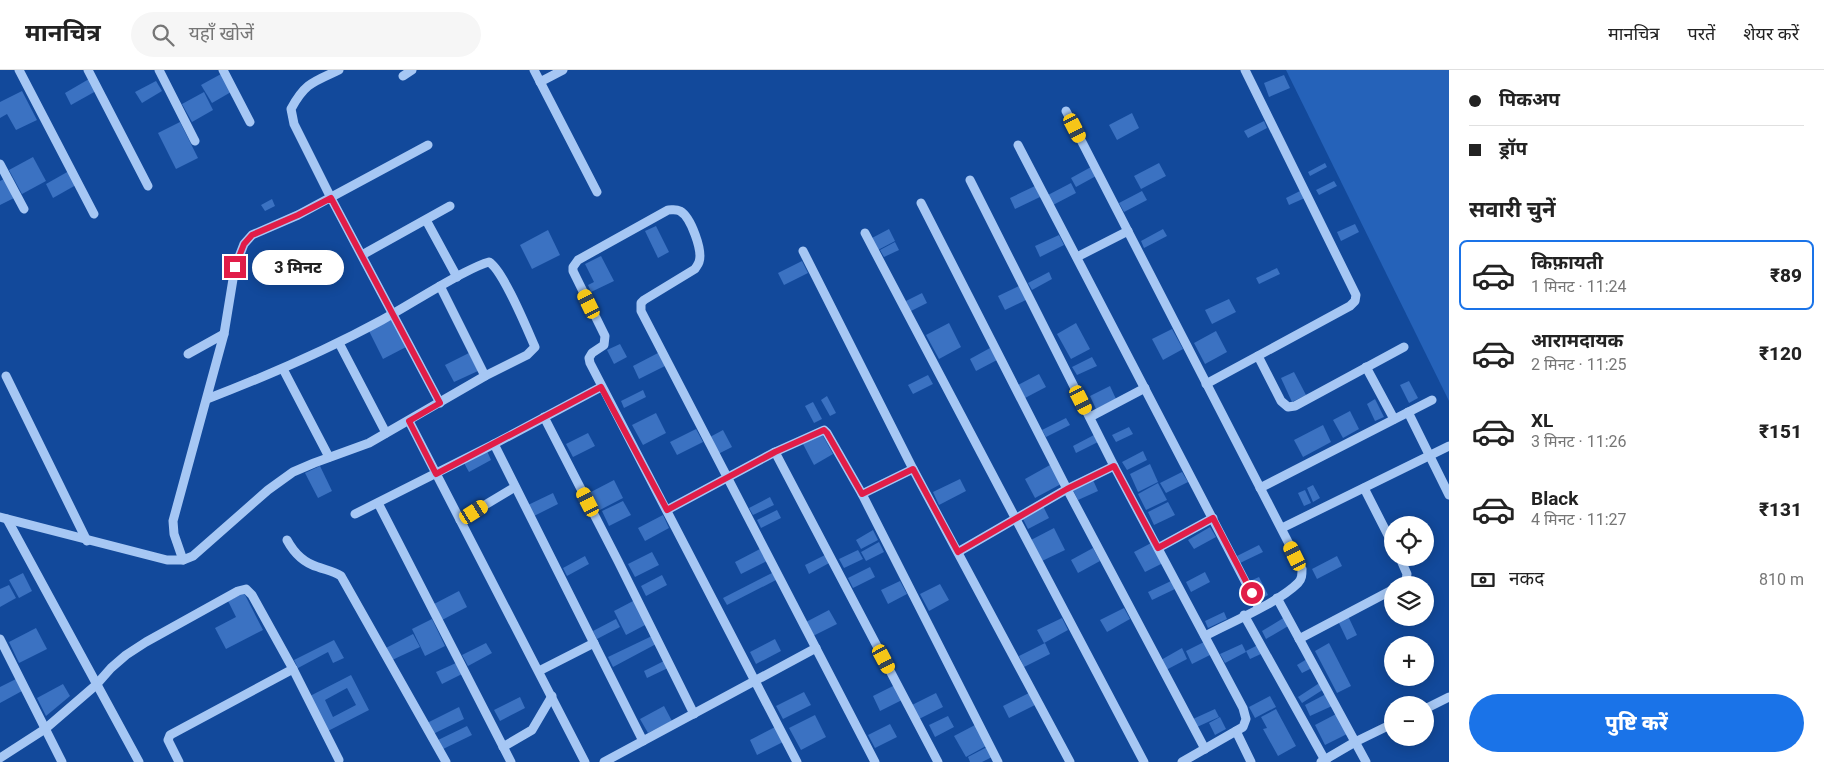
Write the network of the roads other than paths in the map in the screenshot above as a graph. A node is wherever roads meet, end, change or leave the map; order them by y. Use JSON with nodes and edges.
{"nodes":[{"id":1,"x":19,"y":70,"type":"edge"},
{"id":2,"x":88,"y":70,"type":"edge"},
{"id":3,"x":159,"y":70,"type":"edge"},
{"id":4,"x":223,"y":70,"type":"edge"},
{"id":5,"x":339,"y":70,"type":"edge"},
{"id":6,"x":412,"y":70,"type":"edge"},
{"id":7,"x":534,"y":70,"type":"edge"},
{"id":8,"x":563,"y":70,"type":"edge"},
{"id":9,"x":1245,"y":70,"type":"edge"},
{"id":10,"x":403,"y":76,"type":"dead end"},
{"id":11,"x":540,"y":82,"type":"junction"},
{"id":12,"x":1066,"y":111,"type":"dead end"},
{"id":13,"x":250,"y":122,"type":"dead end"},
{"id":14,"x":195,"y":141,"type":"dead end"},
{"id":15,"x":1018,"y":144,"type":"dead end"},
{"id":16,"x":428,"y":145,"type":"dead end"},
{"id":17,"x":0,"y":164,"type":"edge"},
{"id":18,"x":970,"y":180,"type":"dead end"},
{"id":19,"x":148,"y":186,"type":"dead end"},
{"id":20,"x":597,"y":192,"type":"dead end"},
{"id":21,"x":331,"y":198,"type":"junction"},
{"id":22,"x":921,"y":202,"type":"dead end"},
{"id":23,"x":450,"y":206,"type":"dead end"},
{"id":24,"x":24,"y":209,"type":"dead end"},
{"id":25,"x":94,"y":214,"type":"dead end"},
{"id":26,"x":426,"y":220,"type":"junction"},
{"id":27,"x":1128,"y":231,"type":"junction"},
{"id":28,"x":864,"y":234,"type":"dead end"},
{"id":29,"x":803,"y":252,"type":"dead end"},
{"id":30,"x":362,"y":255,"type":"junction"},
{"id":31,"x":1077,"y":257,"type":"junction"},
{"id":32,"x":457,"y":277,"type":"junction"},
{"id":33,"x":440,"y":286,"type":"junction"},
{"id":34,"x":394,"y":314,"type":"junction"},
{"id":35,"x":224,"y":334,"type":"junction"},
{"id":36,"x":340,"y":343,"type":"junction"},
{"id":37,"x":1404,"y":347,"type":"dead end"},
{"id":38,"x":188,"y":354,"type":"dead end"},
{"id":39,"x":1258,"y":356,"type":"junction"},
{"id":40,"x":1366,"y":367,"type":"junction"},
{"id":41,"x":283,"y":369,"type":"junction"},
{"id":42,"x":6,"y":376,"type":"dead end"},
{"id":43,"x":485,"y":376,"type":"junction"},
{"id":44,"x":1206,"y":384,"type":"junction"},
{"id":45,"x":601,"y":387,"type":"junction"},
{"id":46,"x":1145,"y":388,"type":"junction"},
{"id":47,"x":207,"y":400,"type":"junction"},
{"id":48,"x":1432,"y":400,"type":"dead end"},
{"id":49,"x":440,"y":403,"type":"junction"},
{"id":50,"x":1408,"y":412,"type":"junction"},
{"id":51,"x":544,"y":417,"type":"junction"},
{"id":52,"x":1090,"y":417,"type":"junction"},
{"id":53,"x":1394,"y":419,"type":"junction"},
{"id":54,"x":409,"y":421,"type":"junction"},
{"id":55,"x":386,"y":432,"type":"junction"},
{"id":56,"x":494,"y":444,"type":"junction"},
{"id":57,"x":1449,"y":446,"type":"edge"},
{"id":58,"x":775,"y":452,"type":"junction"},
{"id":59,"x":1429,"y":456,"type":"junction"},
{"id":60,"x":329,"y":457,"type":"junction"},
{"id":61,"x":1114,"y":466,"type":"junction"},
{"id":62,"x":913,"y":469,"type":"junction"},
{"id":63,"x":436,"y":474,"type":"junction"},
{"id":64,"x":727,"y":478,"type":"junction"},
{"id":65,"x":515,"y":487,"type":"junction"},
{"id":66,"x":1260,"y":488,"type":"junction"},
{"id":67,"x":1364,"y":488,"type":"junction"},
{"id":68,"x":1067,"y":489,"type":"junction"},
{"id":69,"x":862,"y":494,"type":"junction"},
{"id":70,"x":1449,"y":495,"type":"edge"},
{"id":71,"x":378,"y":503,"type":"junction"},
{"id":72,"x":667,"y":510,"type":"junction"},
{"id":73,"x":355,"y":514,"type":"dead end"},
{"id":74,"x":4,"y":518,"type":"edge"},
{"id":75,"x":1213,"y":518,"type":"junction"},
{"id":76,"x":460,"y":520,"type":"junction"},
{"id":77,"x":1015,"y":520,"type":"junction"},
{"id":78,"x":1384,"y":527,"type":"edge"},
{"id":79,"x":1282,"y":528,"type":"junction"},
{"id":80,"x":88,"y":540,"type":"junction"},
{"id":81,"x":287,"y":540,"type":"dead end"},
{"id":82,"x":1158,"y":548,"type":"junction"},
{"id":83,"x":958,"y":552,"type":"junction"},
{"id":84,"x":183,"y":560,"type":"junction"},
{"id":85,"x":1384,"y":594,"type":"edge"},
{"id":86,"x":1277,"y":598,"type":"junction"},
{"id":87,"x":1259,"y":608,"type":"junction"},
{"id":88,"x":1244,"y":615,"type":"junction"},
{"id":89,"x":1205,"y":636,"type":"junction"},
{"id":90,"x":0,"y":639,"type":"edge"},
{"id":91,"x":1299,"y":639,"type":"junction"},
{"id":92,"x":594,"y":643,"type":"junction"},
{"id":93,"x":816,"y":648,"type":"junction"},
{"id":94,"x":293,"y":669,"type":"junction"},
{"id":95,"x":539,"y":671,"type":"junction"},
{"id":96,"x":755,"y":680,"type":"junction"},
{"id":97,"x":96,"y":685,"type":"junction"},
{"id":98,"x":552,"y":696,"type":"junction"},
{"id":99,"x":1449,"y":697,"type":"edge"},
{"id":100,"x":1434,"y":704,"type":"edge"},
{"id":101,"x":694,"y":714,"type":"junction"},
{"id":102,"x":1384,"y":728,"type":"edge"},
{"id":103,"x":45,"y":729,"type":"junction"},
{"id":104,"x":1236,"y":731,"type":"junction"},
{"id":105,"x":643,"y":741,"type":"junction"},
{"id":106,"x":1355,"y":742,"type":"junction"},
{"id":107,"x":503,"y":747,"type":"junction"},
{"id":108,"x":1205,"y":749,"type":"junction"},
{"id":109,"x":0,"y":758,"type":"edge"},
{"id":110,"x":339,"y":760,"type":"dead end"},
{"id":111,"x":1324,"y":761,"type":"edge"},
{"id":112,"x":62,"y":762,"type":"edge"},
{"id":113,"x":139,"y":762,"type":"edge"},
{"id":114,"x":178,"y":762,"type":"edge"},
{"id":115,"x":446,"y":762,"type":"edge"},
{"id":116,"x":511,"y":762,"type":"edge"},
{"id":117,"x":585,"y":762,"type":"edge"},
{"id":118,"x":604,"y":762,"type":"edge"},
{"id":119,"x":797,"y":762,"type":"edge"},
{"id":120,"x":875,"y":762,"type":"edge"},
{"id":121,"x":938,"y":762,"type":"edge"},
{"id":122,"x":998,"y":762,"type":"edge"},
{"id":123,"x":1070,"y":762,"type":"edge"},
{"id":124,"x":1144,"y":762,"type":"edge"},
{"id":125,"x":1182,"y":762,"type":"edge"},
{"id":126,"x":1250,"y":762,"type":"edge"},
{"id":127,"x":1366,"y":762,"type":"edge"}],
"edges":[{"from":1,"to":25,"type":"street"},
{"from":2,"to":19,"type":"street"},
{"from":3,"to":14,"type":"street"},
{"from":4,"to":13,"type":"street"},
{"from":5,"to":21,"type":"street"},
{"from":6,"to":10,"type":"street"},
{"from":7,"to":11,"type":"street"},
{"from":8,"to":11,"type":"street"},
{"from":9,"to":39,"type":"street"},
{"from":11,"to":20,"type":"street"},
{"from":12,"to":27,"type":"street"},
{"from":15,"to":31,"type":"street"},
{"from":16,"to":21,"type":"street"},
{"from":17,"to":24,"type":"street"},
{"from":18,"to":52,"type":"street"},
{"from":21,"to":30,"type":"street"},
{"from":21,"to":35,"type":"street"},
{"from":22,"to":68,"type":"street"},
{"from":23,"to":26,"type":"street"},
{"from":26,"to":30,"type":"street"},
{"from":26,"to":32,"type":"street"},
{"from":27,"to":31,"type":"street"},
{"from":27,"to":44,"type":"street"},
{"from":28,"to":77,"type":"street"},
{"from":29,"to":62,"type":"street"},
{"from":30,"to":34,"type":"street"},
{"from":31,"to":46,"type":"street"},
{"from":32,"to":33,"type":"street"},
{"from":32,"to":43,"type":"street"},
{"from":33,"to":34,"type":"street"},
{"from":33,"to":43,"type":"street"},
{"from":34,"to":36,"type":"street"},
{"from":34,"to":49,"type":"street"},
{"from":35,"to":38,"type":"street"},
{"from":35,"to":47,"type":"street"},
{"from":36,"to":41,"type":"street"},
{"from":36,"to":55,"type":"street"},
{"from":37,"to":40,"type":"street"},
{"from":39,"to":40,"type":"street"},
{"from":39,"to":44,"type":"street"},
{"from":40,"to":53,"type":"street"},
{"from":41,"to":47,"type":"street"},
{"from":41,"to":60,"type":"street"},
{"from":42,"to":80,"type":"street"},
{"from":43,"to":49,"type":"street"},
{"from":44,"to":66,"type":"street"},
{"from":45,"to":51,"type":"street"},
{"from":45,"to":64,"type":"street"},
{"from":45,"to":72,"type":"street"},
{"from":46,"to":52,"type":"street"},
{"from":46,"to":75,"type":"street"},
{"from":47,"to":84,"type":"street"},
{"from":48,"to":50,"type":"street"},
{"from":49,"to":54,"type":"street"},
{"from":50,"to":53,"type":"street"},
{"from":50,"to":59,"type":"street"},
{"from":51,"to":56,"type":"street"},
{"from":51,"to":101,"type":"street"},
{"from":52,"to":61,"type":"street"},
{"from":53,"to":66,"type":"street"},
{"from":54,"to":55,"type":"street"},
{"from":54,"to":63,"type":"street"},
{"from":55,"to":60,"type":"street"},
{"from":56,"to":63,"type":"street"},
{"from":56,"to":65,"type":"street"},
{"from":57,"to":59,"type":"street"},
{"from":58,"to":64,"type":"street"},
{"from":58,"to":69,"type":"street"},
{"from":58,"to":121,"type":"street"},
{"from":59,"to":67,"type":"street"},
{"from":59,"to":70,"type":"street"},
{"from":60,"to":84,"type":"street"},
{"from":61,"to":68,"type":"street"},
{"from":61,"to":82,"type":"street"},
{"from":62,"to":69,"type":"street"},
{"from":62,"to":83,"type":"street"},
{"from":63,"to":71,"type":"street"},
{"from":63,"to":76,"type":"street"},
{"from":64,"to":72,"type":"street"},
{"from":64,"to":93,"type":"street"},
{"from":65,"to":76,"type":"street"},
{"from":65,"to":92,"type":"street"},
{"from":66,"to":79,"type":"street"},
{"from":67,"to":78,"type":"street"},
{"from":67,"to":79,"type":"street"},
{"from":68,"to":77,"type":"street"},
{"from":68,"to":108,"type":"street"},
{"from":69,"to":122,"type":"street"},
{"from":71,"to":73,"type":"street"},
{"from":71,"to":107,"type":"street"},
{"from":72,"to":96,"type":"street"},
{"from":74,"to":80,"type":"street"},
{"from":74,"to":97,"type":"street"},
{"from":75,"to":82,"type":"street"},
{"from":75,"to":87,"type":"street"},
{"from":76,"to":95,"type":"street"},
{"from":77,"to":83,"type":"street"},
{"from":77,"to":124,"type":"street"},
{"from":79,"to":86,"type":"street"},
{"from":80,"to":84,"type":"street"},
{"from":81,"to":115,"type":"street"},
{"from":82,"to":89,"type":"street"},
{"from":83,"to":123,"type":"street"},
{"from":85,"to":91,"type":"street"},
{"from":86,"to":87,"type":"street"},
{"from":86,"to":91,"type":"street"},
{"from":87,"to":88,"type":"street"},
{"from":88,"to":89,"type":"street"},
{"from":88,"to":111,"type":"street"},
{"from":89,"to":104,"type":"street"},
{"from":90,"to":103,"type":"street"},
{"from":91,"to":106,"type":"street"},
{"from":92,"to":95,"type":"street"},
{"from":92,"to":105,"type":"street"},
{"from":93,"to":96,"type":"street"},
{"from":93,"to":120,"type":"street"},
{"from":94,"to":97,"type":"street"},
{"from":94,"to":110,"type":"street"},
{"from":94,"to":114,"type":"street"},
{"from":95,"to":98,"type":"street"},
{"from":96,"to":101,"type":"street"},
{"from":96,"to":119,"type":"street"},
{"from":97,"to":103,"type":"street"},
{"from":97,"to":113,"type":"street"},
{"from":98,"to":107,"type":"street"},
{"from":98,"to":117,"type":"street"},
{"from":99,"to":100,"type":"street"},
{"from":101,"to":105,"type":"street"},
{"from":102,"to":106,"type":"street"},
{"from":103,"to":109,"type":"street"},
{"from":103,"to":112,"type":"street"},
{"from":104,"to":108,"type":"street"},
{"from":104,"to":126,"type":"street"},
{"from":105,"to":118,"type":"street"},
{"from":106,"to":111,"type":"street"},
{"from":106,"to":127,"type":"street"},
{"from":107,"to":116,"type":"street"},
{"from":108,"to":125,"type":"street"}]}
